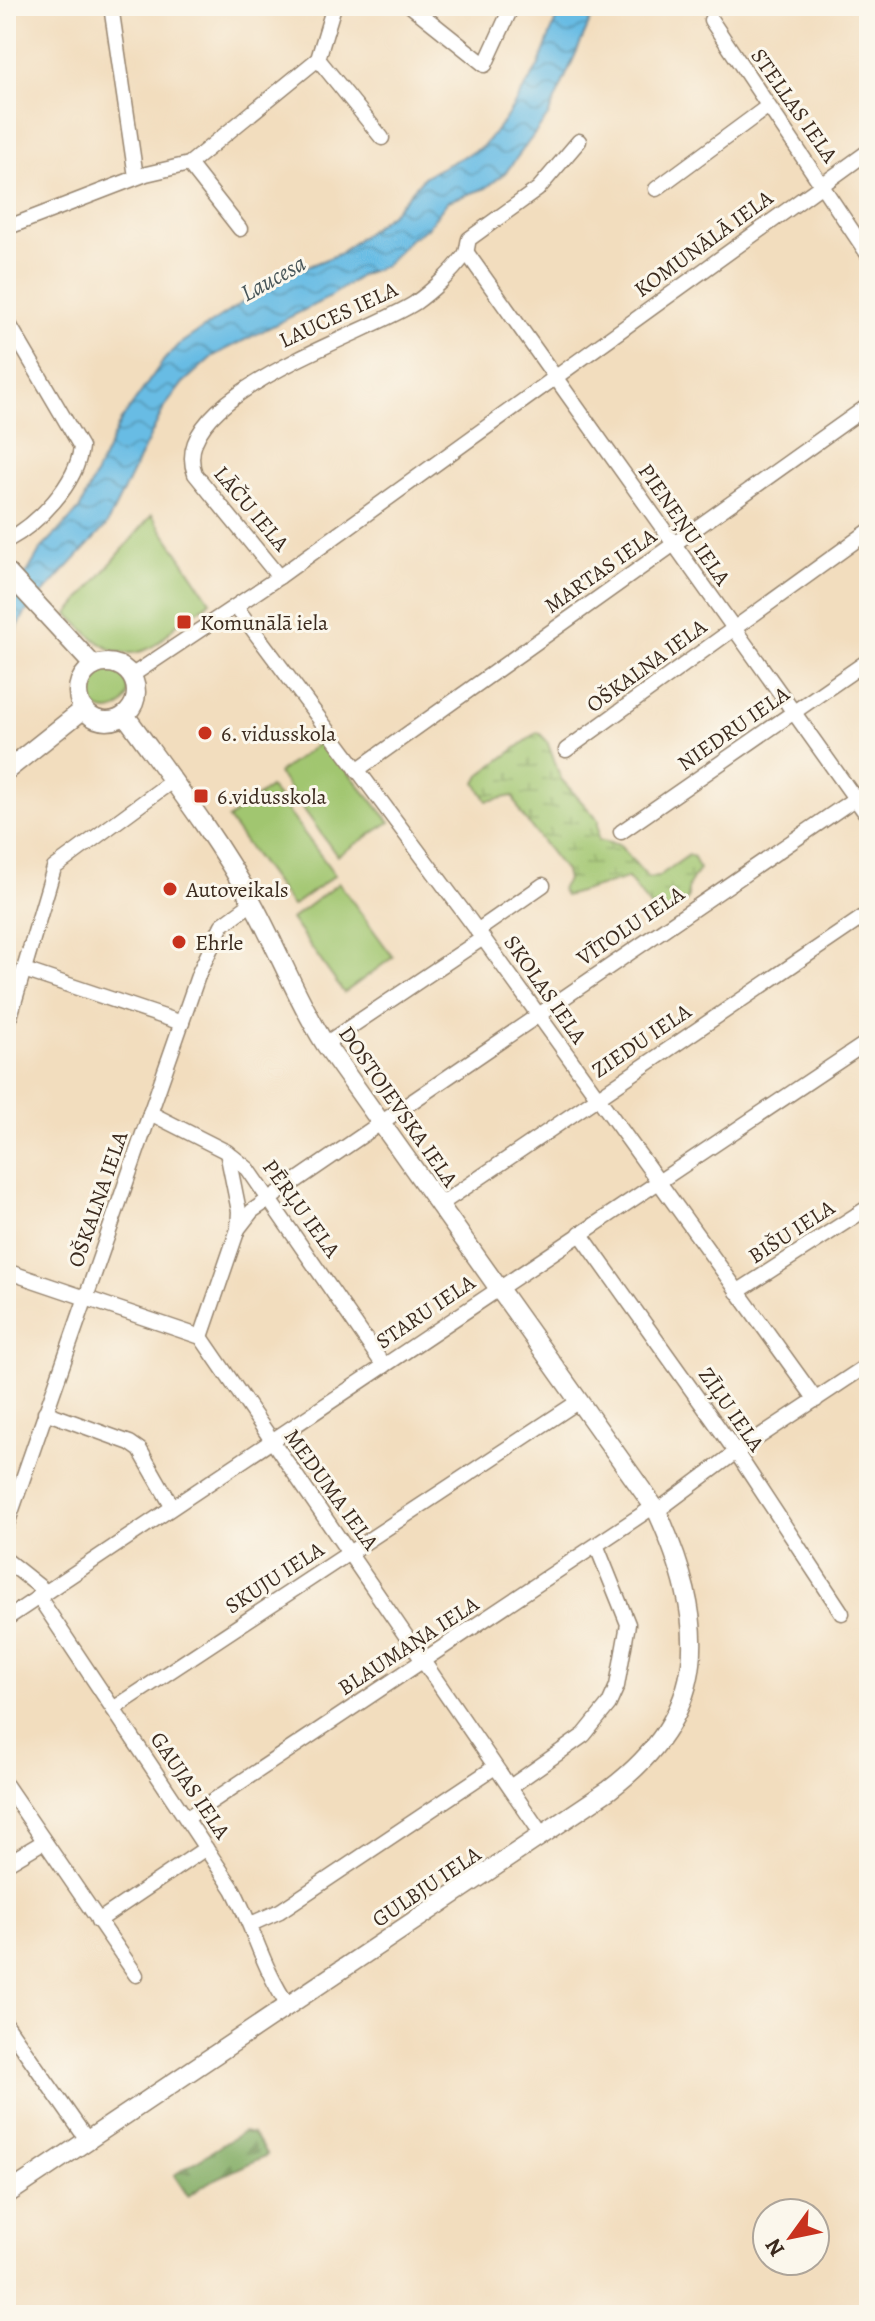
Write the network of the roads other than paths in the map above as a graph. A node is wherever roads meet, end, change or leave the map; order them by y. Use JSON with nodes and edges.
{"nodes":[{"id":1,"x":111,"y":6,"type":"edge"},
{"id":2,"x":334,"y":6,"type":"edge"},
{"id":3,"x":411,"y":6,"type":"edge"},
{"id":4,"x":512,"y":6,"type":"edge"},
{"id":5,"x":426,"y":11,"type":"edge"},
{"id":6,"x":711,"y":20,"type":"dead end"},
{"id":7,"x":318,"y":59,"type":"junction"},
{"id":8,"x":767,"y":107,"type":"junction"},
{"id":9,"x":382,"y":138,"type":"dead end"},
{"id":10,"x":579,"y":141,"type":"dead end"},
{"id":11,"x":869,"y":151,"type":"edge"},
{"id":12,"x":189,"y":164,"type":"junction"},
{"id":13,"x":136,"y":177,"type":"junction"},
{"id":14,"x":822,"y":184,"type":"junction"},
{"id":15,"x":656,"y":189,"type":"dead end"},
{"id":16,"x":6,"y":228,"type":"edge"},
{"id":17,"x":240,"y":229,"type":"dead end"},
{"id":18,"x":467,"y":253,"type":"junction"},
{"id":19,"x":869,"y":256,"type":"edge"},
{"id":20,"x":6,"y":319,"type":"edge"},
{"id":21,"x":554,"y":378,"type":"junction"},
{"id":22,"x":869,"y":405,"type":"edge"},
{"id":23,"x":192,"y":467,"type":"joint"},
{"id":24,"x":869,"y":531,"type":"edge"},
{"id":25,"x":6,"y":541,"type":"edge"},
{"id":26,"x":673,"y":546,"type":"junction"},
{"id":27,"x":6,"y":571,"type":"edge"},
{"id":28,"x":279,"y":577,"type":"junction"},
{"id":29,"x":236,"y":607,"type":"junction"},
{"id":30,"x":732,"y":629,"type":"junction"},
{"id":31,"x":869,"y":660,"type":"edge"},
{"id":32,"x":94,"y":666,"type":"junction"},
{"id":33,"x":131,"y":676,"type":"junction"},
{"id":34,"x":84,"y":709,"type":"junction"},
{"id":35,"x":795,"y":712,"type":"junction"},
{"id":36,"x":125,"y":715,"type":"junction"},
{"id":37,"x":566,"y":750,"type":"dead end"},
{"id":38,"x":357,"y":770,"type":"junction"},
{"id":39,"x":6,"y":771,"type":"edge"},
{"id":40,"x":172,"y":781,"type":"junction"},
{"id":41,"x":869,"y":789,"type":"edge"},
{"id":42,"x":855,"y":799,"type":"junction"},
{"id":43,"x":869,"y":818,"type":"edge"},
{"id":44,"x":621,"y":832,"type":"dead end"},
{"id":45,"x":543,"y":885,"type":"dead end"},
{"id":46,"x":252,"y":903,"type":"junction"},
{"id":47,"x":869,"y":913,"type":"edge"},
{"id":48,"x":480,"y":934,"type":"junction"},
{"id":49,"x":24,"y":970,"type":"junction"},
{"id":50,"x":12,"y":988,"type":"edge"},
{"id":51,"x":538,"y":1015,"type":"junction"},
{"id":52,"x":182,"y":1023,"type":"junction"},
{"id":53,"x":6,"y":1030,"type":"edge"},
{"id":54,"x":869,"y":1041,"type":"edge"},
{"id":55,"x":325,"y":1044,"type":"junction"},
{"id":56,"x":596,"y":1097,"type":"junction"},
{"id":57,"x":150,"y":1113,"type":"junction"},
{"id":58,"x":381,"y":1125,"type":"junction"},
{"id":59,"x":227,"y":1152,"type":"junction"},
{"id":60,"x":656,"y":1182,"type":"junction"},
{"id":61,"x":270,"y":1198,"type":"junction"},
{"id":62,"x":438,"y":1206,"type":"junction"},
{"id":63,"x":869,"y":1207,"type":"edge"},
{"id":64,"x":238,"y":1229,"type":"junction"},
{"id":65,"x":580,"y":1233,"type":"junction"},
{"id":66,"x":6,"y":1271,"type":"edge"},
{"id":67,"x":496,"y":1289,"type":"junction"},
{"id":68,"x":737,"y":1292,"type":"junction"},
{"id":69,"x":85,"y":1300,"type":"junction"},
{"id":70,"x":201,"y":1337,"type":"junction"},
{"id":71,"x":869,"y":1364,"type":"edge"},
{"id":72,"x":384,"y":1366,"type":"junction"},
{"id":73,"x":816,"y":1400,"type":"junction"},
{"id":74,"x":579,"y":1401,"type":"junction"},
{"id":75,"x":45,"y":1412,"type":"junction"},
{"id":76,"x":270,"y":1442,"type":"junction"},
{"id":77,"x":736,"y":1452,"type":"junction"},
{"id":78,"x":172,"y":1506,"type":"junction"},
{"id":79,"x":655,"y":1509,"type":"junction"},
{"id":80,"x":6,"y":1527,"type":"edge"},
{"id":81,"x":597,"y":1547,"type":"junction"},
{"id":82,"x":351,"y":1552,"type":"junction"},
{"id":83,"x":6,"y":1560,"type":"edge"},
{"id":84,"x":41,"y":1594,"type":"junction"},
{"id":85,"x":842,"y":1613,"type":"dead end"},
{"id":86,"x":6,"y":1619,"type":"edge"},
{"id":87,"x":424,"y":1660,"type":"junction"},
{"id":88,"x":113,"y":1709,"type":"junction"},
{"id":89,"x":495,"y":1767,"type":"junction"},
{"id":90,"x":6,"y":1785,"type":"edge"},
{"id":91,"x":510,"y":1787,"type":"junction"},
{"id":92,"x":187,"y":1818,"type":"junction"},
{"id":93,"x":543,"y":1836,"type":"junction"},
{"id":94,"x":43,"y":1842,"type":"junction"},
{"id":95,"x":206,"y":1848,"type":"junction"},
{"id":96,"x":6,"y":1864,"type":"edge"},
{"id":97,"x":98,"y":1921,"type":"junction"},
{"id":98,"x":251,"y":1924,"type":"junction"},
{"id":99,"x":136,"y":1975,"type":"dead end"},
{"id":100,"x":289,"y":2007,"type":"junction"},
{"id":101,"x":6,"y":2024,"type":"edge"},
{"id":102,"x":88,"y":2141,"type":"junction"},
{"id":103,"x":6,"y":2195,"type":"edge"}],
"edges":[{"from":1,"to":13,"type":"street"},
{"from":2,"to":7,"type":"street"},
{"from":3,"to":5,"type":"street"},
{"from":4,"to":5,"type":"street"},
{"from":6,"to":8,"type":"street","name":"STELLAS IELA"},
{"from":7,"to":9,"type":"street"},
{"from":7,"to":12,"type":"street"},
{"from":8,"to":14,"type":"street","name":"STELLAS IELA"},
{"from":8,"to":15,"type":"street"},
{"from":10,"to":18,"type":"street","name":"LAUCES IELA"},
{"from":11,"to":14,"type":"street","name":"KOMUNĀLĀ IELA"},
{"from":12,"to":13,"type":"street"},
{"from":12,"to":17,"type":"street"},
{"from":13,"to":16,"type":"street"},
{"from":14,"to":19,"type":"street","name":"STELLAS IELA"},
{"from":14,"to":21,"type":"street","name":"KOMUNĀLĀ IELA"},
{"from":18,"to":21,"type":"street","name":"PIENEŅU IELA"},
{"from":18,"to":23,"type":"street","name":"LAUCES IELA"},
{"from":20,"to":25,"type":"street"},
{"from":21,"to":26,"type":"street","name":"PIENEŅU IELA"},
{"from":21,"to":28,"type":"street","name":"KOMUNĀLĀ IELA"},
{"from":22,"to":26,"type":"street","name":"MARTAS IELA"},
{"from":23,"to":28,"type":"street","name":"LĀČU IELA"},
{"from":24,"to":30,"type":"street","name":"OŠKALNA IELA"},
{"from":26,"to":30,"type":"street","name":"PIENEŅU IELA"},
{"from":26,"to":38,"type":"street","name":"MARTAS IELA"},
{"from":27,"to":32,"type":"main road"},
{"from":28,"to":29,"type":"street","name":"KOMUNĀLĀ IELA"},
{"from":29,"to":33,"type":"street","name":"KOMUNĀLĀ IELA"},
{"from":29,"to":38,"type":"street","name":"SKOLAS IELA"},
{"from":30,"to":35,"type":"street","name":"PIENEŅU IELA"},
{"from":30,"to":37,"type":"street","name":"OŠKALNA IELA"},
{"from":31,"to":35,"type":"street","name":"NIEDRU IELA"},
{"from":32,"to":33,"type":"main road"},
{"from":32,"to":34,"type":"main road"},
{"from":33,"to":36,"type":"main road"},
{"from":34,"to":36,"type":"main road"},
{"from":34,"to":39,"type":"main road"},
{"from":35,"to":42,"type":"street","name":"PIENEŅU IELA"},
{"from":35,"to":44,"type":"street","name":"NIEDRU IELA"},
{"from":36,"to":40,"type":"main road","name":"DOSTOJEVSKA IELA"},
{"from":38,"to":48,"type":"street","name":"SKOLAS IELA"},
{"from":40,"to":46,"type":"main road","name":"DOSTOJEVSKA IELA"},
{"from":40,"to":49,"type":"street"},
{"from":41,"to":42,"type":"street","name":"VĪTOLU IELA"},
{"from":42,"to":43,"type":"street","name":"PIENEŅU IELA"},
{"from":42,"to":51,"type":"street","name":"VĪTOLU IELA"},
{"from":45,"to":48,"type":"street"},
{"from":46,"to":52,"type":"street","name":"OŠKALNA IELA"},
{"from":46,"to":55,"type":"main road","name":"DOSTOJEVSKA IELA"},
{"from":47,"to":56,"type":"street","name":"ZIEDU IELA"},
{"from":48,"to":51,"type":"street","name":"SKOLAS IELA"},
{"from":48,"to":55,"type":"street"},
{"from":49,"to":50,"type":"street"},
{"from":49,"to":52,"type":"street"},
{"from":50,"to":53,"type":"street"},
{"from":51,"to":56,"type":"street","name":"SKOLAS IELA"},
{"from":51,"to":58,"type":"street","name":"VĪTOLU IELA"},
{"from":52,"to":57,"type":"street","name":"OŠKALNA IELA"},
{"from":54,"to":60,"type":"street","name":"STARU IELA"},
{"from":55,"to":58,"type":"main road","name":"DOSTOJEVSKA IELA"},
{"from":56,"to":60,"type":"street","name":"SKOLAS IELA"},
{"from":56,"to":62,"type":"street","name":"ZIEDU IELA"},
{"from":57,"to":59,"type":"street","name":"PĒRĻU IELA"},
{"from":57,"to":69,"type":"street","name":"OŠKALNA IELA"},
{"from":58,"to":61,"type":"street","name":"VĪTOLU IELA"},
{"from":58,"to":62,"type":"main road","name":"DOSTOJEVSKA IELA"},
{"from":59,"to":61,"type":"street","name":"PĒRĻU IELA"},
{"from":59,"to":64,"type":"street"},
{"from":60,"to":65,"type":"street","name":"STARU IELA"},
{"from":60,"to":68,"type":"street","name":"SKOLAS IELA"},
{"from":61,"to":64,"type":"street","name":"VĪTOLU IELA"},
{"from":61,"to":72,"type":"street","name":"PĒRĻU IELA"},
{"from":62,"to":67,"type":"main road","name":"DOSTOJEVSKA IELA"},
{"from":63,"to":68,"type":"street","name":"BIŠU IELA"},
{"from":64,"to":70,"type":"street","name":"VĪTOLU IELA"},
{"from":65,"to":67,"type":"street","name":"STARU IELA"},
{"from":65,"to":77,"type":"street","name":"ZĪĻU IELA"},
{"from":66,"to":69,"type":"street"},
{"from":67,"to":72,"type":"street","name":"STARU IELA"},
{"from":67,"to":74,"type":"main road","name":"DOSTOJEVSKA IELA"},
{"from":68,"to":73,"type":"street","name":"SKOLAS IELA"},
{"from":69,"to":70,"type":"street"},
{"from":69,"to":75,"type":"street","name":"OŠKALNA IELA"},
{"from":70,"to":76,"type":"street","name":"MEDUMA IELA"},
{"from":71,"to":73,"type":"street","name":"BLAUMAŅA IELA"},
{"from":72,"to":76,"type":"street","name":"STARU IELA"},
{"from":73,"to":77,"type":"street","name":"BLAUMAŅA IELA"},
{"from":74,"to":79,"type":"main road","name":"DOSTOJEVSKA IELA"},
{"from":74,"to":82,"type":"street","name":"SKUJU IELA"},
{"from":75,"to":78,"type":"street"},
{"from":75,"to":80,"type":"street","name":"OŠKALNA IELA"},
{"from":76,"to":78,"type":"street","name":"STARU IELA"},
{"from":76,"to":82,"type":"street","name":"MEDUMA IELA"},
{"from":77,"to":79,"type":"street","name":"BLAUMAŅA IELA"},
{"from":77,"to":85,"type":"street","name":"ZĪĻU IELA"},
{"from":78,"to":84,"type":"street","name":"STARU IELA"},
{"from":79,"to":81,"type":"street","name":"BLAUMAŅA IELA"},
{"from":79,"to":93,"type":"main road","name":"GULBJU IELA"},
{"from":81,"to":87,"type":"street","name":"BLAUMAŅA IELA"},
{"from":81,"to":91,"type":"street"},
{"from":82,"to":87,"type":"street","name":"MEDUMA IELA"},
{"from":82,"to":88,"type":"street","name":"SKUJU IELA"},
{"from":83,"to":84,"type":"street","name":"GAUJAS IELA"},
{"from":84,"to":86,"type":"street","name":"STARU IELA"},
{"from":84,"to":88,"type":"street","name":"GAUJAS IELA"},
{"from":87,"to":89,"type":"street","name":"MEDUMA IELA"},
{"from":87,"to":92,"type":"street","name":"BLAUMAŅA IELA"},
{"from":88,"to":92,"type":"street","name":"GAUJAS IELA"},
{"from":89,"to":91,"type":"street","name":"MEDUMA IELA"},
{"from":89,"to":98,"type":"street"},
{"from":90,"to":94,"type":"street"},
{"from":91,"to":93,"type":"street","name":"MEDUMA IELA"},
{"from":92,"to":95,"type":"street","name":"GAUJAS IELA"},
{"from":93,"to":100,"type":"main road","name":"GULBJU IELA"},
{"from":94,"to":96,"type":"street"},
{"from":94,"to":97,"type":"street"},
{"from":95,"to":97,"type":"street"},
{"from":95,"to":98,"type":"street","name":"GAUJAS IELA"},
{"from":97,"to":99,"type":"street"},
{"from":98,"to":100,"type":"street","name":"GAUJAS IELA"},
{"from":100,"to":102,"type":"main road","name":"GULBJU IELA"},
{"from":101,"to":102,"type":"street"},
{"from":102,"to":103,"type":"main road","name":"GULBJU IELA"}]}
